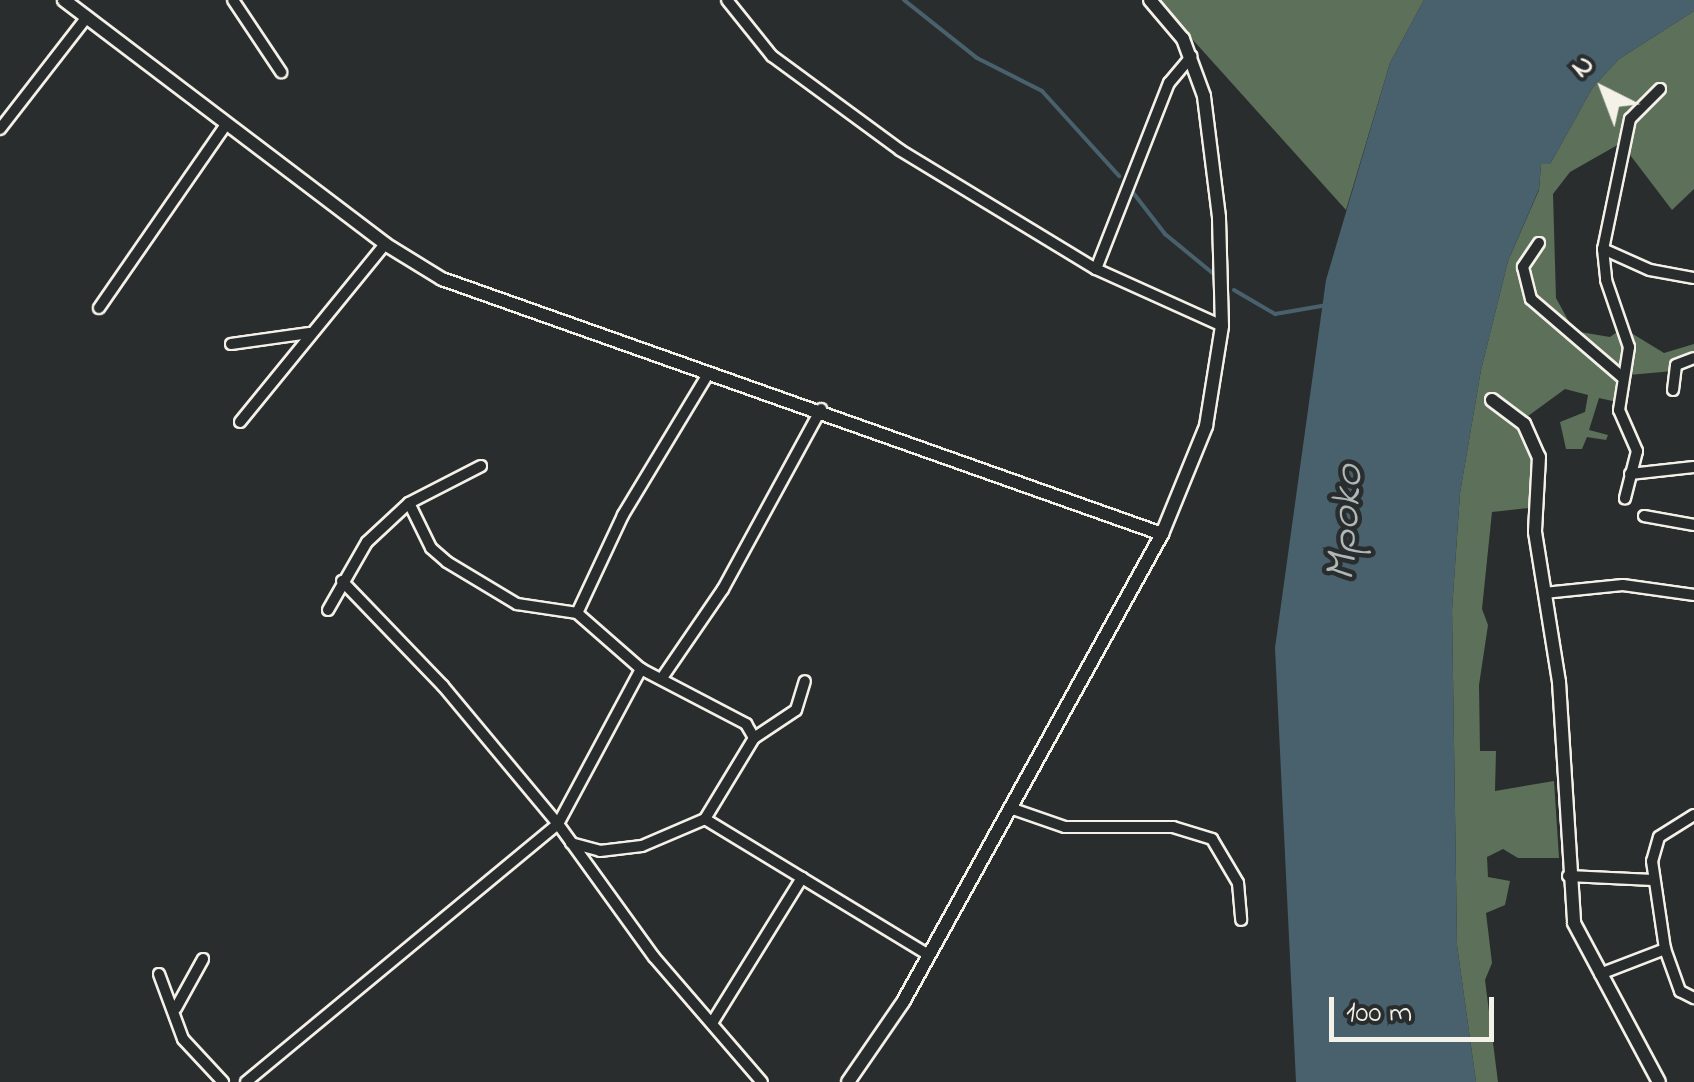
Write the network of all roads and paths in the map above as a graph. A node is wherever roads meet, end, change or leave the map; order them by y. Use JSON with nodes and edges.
{"nodes":[{"id":1,"x":233,"y":0,"type":"edge"},
{"id":2,"x":728,"y":0,"type":"edge"},
{"id":3,"x":1150,"y":0,"type":"edge"},
{"id":4,"x":71,"y":2,"type":"edge"},
{"id":5,"x":87,"y":17,"type":"junction"},
{"id":6,"x":1192,"y":56,"type":"junction"},
{"id":7,"x":280,"y":72,"type":"dead end"},
{"id":8,"x":1660,"y":89,"type":"dead end"},
{"id":9,"x":226,"y":126,"type":"junction"},
{"id":10,"x":0,"y":129,"type":"edge"},
{"id":11,"x":385,"y":244,"type":"junction"},
{"id":12,"x":1540,"y":244,"type":"dead end"},
{"id":13,"x":1603,"y":249,"type":"junction"},
{"id":14,"x":1096,"y":268,"type":"junction"},
{"id":15,"x":1694,"y":278,"type":"edge"},
{"id":16,"x":99,"y":308,"type":"dead end"},
{"id":17,"x":1222,"y":326,"type":"junction"},
{"id":18,"x":310,"y":332,"type":"junction"},
{"id":19,"x":231,"y":344,"type":"dead end"},
{"id":20,"x":1694,"y":358,"type":"edge"},
{"id":21,"x":708,"y":374,"type":"junction"},
{"id":22,"x":1622,"y":376,"type":"junction"},
{"id":23,"x":1673,"y":390,"type":"dead end"},
{"id":24,"x":1492,"y":400,"type":"dead end"},
{"id":25,"x":822,"y":409,"type":"junction"},
{"id":26,"x":240,"y":422,"type":"dead end"},
{"id":27,"x":481,"y":466,"type":"dead end"},
{"id":28,"x":1694,"y":467,"type":"edge"},
{"id":29,"x":1630,"y":474,"type":"junction"},
{"id":30,"x":1626,"y":498,"type":"dead end"},
{"id":31,"x":409,"y":503,"type":"junction"},
{"id":32,"x":1644,"y":516,"type":"dead end"},
{"id":33,"x":1694,"y":525,"type":"edge"},
{"id":34,"x":1162,"y":534,"type":"junction"},
{"id":35,"x":342,"y":580,"type":"junction"},
{"id":36,"x":1544,"y":593,"type":"junction"},
{"id":37,"x":1694,"y":596,"type":"edge"},
{"id":38,"x":328,"y":610,"type":"dead end"},
{"id":39,"x":577,"y":613,"type":"junction"},
{"id":40,"x":641,"y":669,"type":"junction"},
{"id":41,"x":662,"y":678,"type":"junction"},
{"id":42,"x":805,"y":681,"type":"dead end"},
{"id":43,"x":754,"y":738,"type":"junction"},
{"id":44,"x":1010,"y":808,"type":"junction"},
{"id":45,"x":1694,"y":815,"type":"edge"},
{"id":46,"x":706,"y":819,"type":"junction"},
{"id":47,"x":558,"y":824,"type":"junction"},
{"id":48,"x":571,"y":844,"type":"junction"},
{"id":49,"x":1568,"y":876,"type":"junction"},
{"id":50,"x":802,"y":878,"type":"junction"},
{"id":51,"x":1653,"y":880,"type":"junction"},
{"id":52,"x":1241,"y":920,"type":"dead end"},
{"id":53,"x":1665,"y":949,"type":"junction"},
{"id":54,"x":929,"y":955,"type":"junction"},
{"id":55,"x":203,"y":960,"type":"dead end"},
{"id":56,"x":159,"y":974,"type":"dead end"},
{"id":57,"x":1600,"y":974,"type":"junction"},
{"id":58,"x":1694,"y":998,"type":"edge"},
{"id":59,"x":176,"y":1008,"type":"junction"},
{"id":60,"x":712,"y":1023,"type":"junction"},
{"id":61,"x":223,"y":1082,"type":"edge"},
{"id":62,"x":246,"y":1082,"type":"edge"},
{"id":63,"x":762,"y":1082,"type":"edge"},
{"id":64,"x":848,"y":1082,"type":"edge"},
{"id":65,"x":1659,"y":1082,"type":"edge"}],
"edges":[{"from":1,"to":7,"type":"street"},
{"from":2,"to":14,"type":"street"},
{"from":3,"to":6,"type":"street"},
{"from":4,"to":5,"type":"street"},
{"from":5,"to":9,"type":"street"},
{"from":5,"to":10,"type":"street"},
{"from":6,"to":14,"type":"street"},
{"from":6,"to":17,"type":"street"},
{"from":8,"to":13,"type":"street"},
{"from":9,"to":11,"type":"street"},
{"from":9,"to":16,"type":"street"},
{"from":11,"to":18,"type":"street"},
{"from":11,"to":21,"type":"street"},
{"from":12,"to":22,"type":"street"},
{"from":13,"to":15,"type":"street"},
{"from":13,"to":22,"type":"street"},
{"from":14,"to":17,"type":"street"},
{"from":17,"to":34,"type":"street"},
{"from":18,"to":19,"type":"street"},
{"from":18,"to":26,"type":"street"},
{"from":20,"to":23,"type":"street"},
{"from":21,"to":25,"type":"street"},
{"from":21,"to":39,"type":"street"},
{"from":22,"to":29,"type":"street"},
{"from":24,"to":36,"type":"street"},
{"from":25,"to":34,"type":"street"},
{"from":25,"to":41,"type":"street"},
{"from":27,"to":31,"type":"street"},
{"from":28,"to":29,"type":"street"},
{"from":29,"to":30,"type":"street"},
{"from":31,"to":35,"type":"street"},
{"from":31,"to":39,"type":"street"},
{"from":32,"to":33,"type":"street"},
{"from":34,"to":44,"type":"street"},
{"from":35,"to":38,"type":"street"},
{"from":35,"to":47,"type":"street"},
{"from":36,"to":37,"type":"street"},
{"from":36,"to":49,"type":"street"},
{"from":39,"to":40,"type":"street"},
{"from":40,"to":41,"type":"street"},
{"from":40,"to":47,"type":"street"},
{"from":41,"to":43,"type":"street"},
{"from":42,"to":43,"type":"street"},
{"from":43,"to":46,"type":"street"},
{"from":44,"to":52,"type":"street"},
{"from":44,"to":54,"type":"street"},
{"from":45,"to":51,"type":"street"},
{"from":46,"to":48,"type":"street"},
{"from":46,"to":50,"type":"street"},
{"from":47,"to":48,"type":"street"},
{"from":47,"to":62,"type":"street"},
{"from":48,"to":60,"type":"street"},
{"from":49,"to":51,"type":"street"},
{"from":49,"to":57,"type":"street"},
{"from":50,"to":54,"type":"street"},
{"from":50,"to":60,"type":"street"},
{"from":51,"to":53,"type":"street"},
{"from":53,"to":57,"type":"street"},
{"from":53,"to":58,"type":"street"},
{"from":54,"to":64,"type":"street"},
{"from":55,"to":59,"type":"street"},
{"from":56,"to":59,"type":"street"},
{"from":57,"to":65,"type":"street"},
{"from":59,"to":61,"type":"street"},
{"from":60,"to":63,"type":"street"}]}
